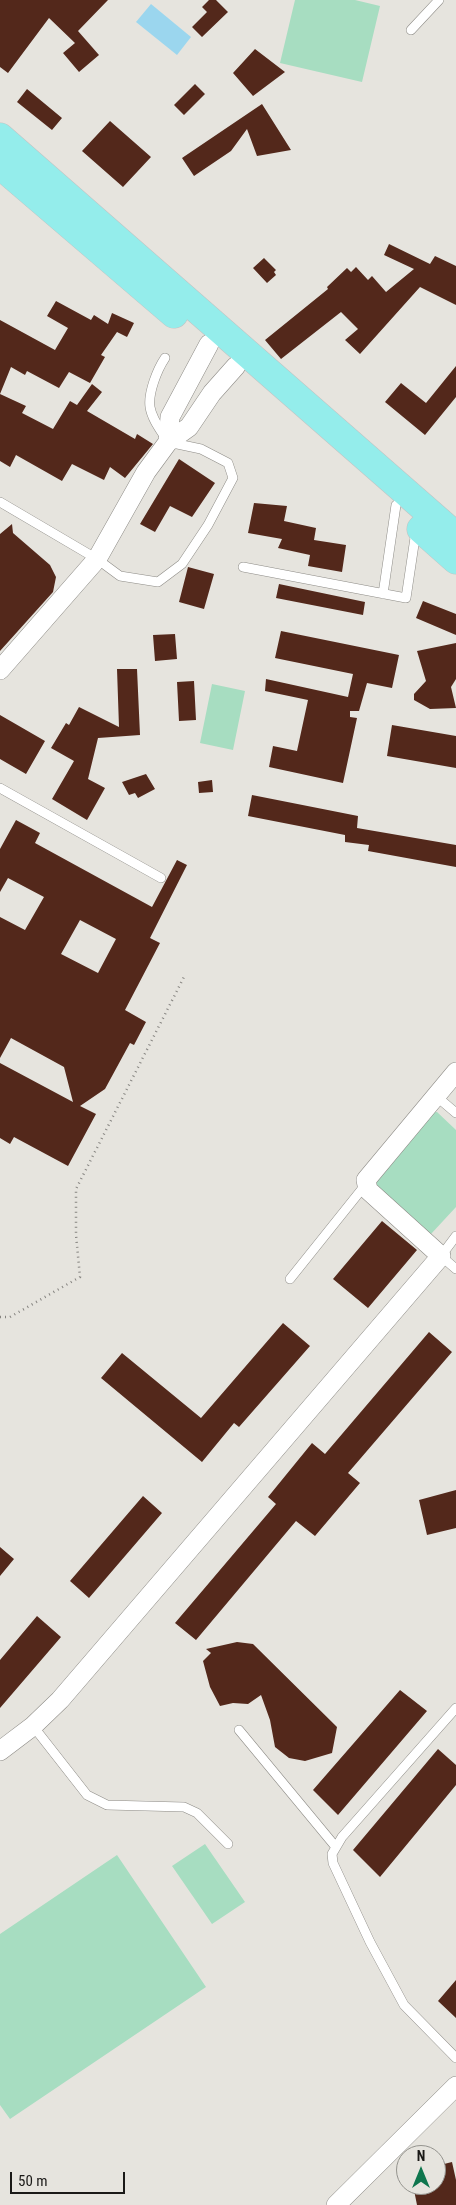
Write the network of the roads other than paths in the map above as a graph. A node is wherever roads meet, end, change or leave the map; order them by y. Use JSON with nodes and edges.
{"nodes":[{"id":1,"x":439,"y":0,"type":"edge"},
{"id":2,"x":411,"y":30,"type":"dead end"},
{"id":3,"x":0,"y":137,"type":"edge"},
{"id":4,"x":0,"y":165,"type":"edge"},
{"id":5,"x":209,"y":344,"type":"junction"},
{"id":6,"x":165,"y":358,"type":"dead end"},
{"id":7,"x":236,"y":366,"type":"junction"},
{"id":8,"x":168,"y":442,"type":"junction"},
{"id":9,"x":0,"y":502,"type":"edge"},
{"id":10,"x":396,"y":505,"type":"junction"},
{"id":11,"x":417,"y":526,"type":"junction"},
{"id":12,"x":456,"y":536,"type":"edge"},
{"id":13,"x":97,"y":559,"type":"junction"},
{"id":14,"x":456,"y":560,"type":"edge"},
{"id":15,"x":243,"y":567,"type":"dead end"},
{"id":16,"x":383,"y":594,"type":"junction"},
{"id":17,"x":0,"y":670,"type":"edge"},
{"id":18,"x":0,"y":788,"type":"edge"},
{"id":19,"x":161,"y":878,"type":"dead end"},
{"id":20,"x":456,"y":1072,"type":"edge"},
{"id":21,"x":436,"y":1096,"type":"junction"},
{"id":22,"x":456,"y":1113,"type":"edge"},
{"id":23,"x":366,"y":1184,"type":"junction"},
{"id":24,"x":456,"y":1236,"type":"edge"},
{"id":25,"x":441,"y":1256,"type":"junction"},
{"id":26,"x":456,"y":1269,"type":"edge"},
{"id":27,"x":290,"y":1279,"type":"dead end"},
{"id":28,"x":456,"y":1708,"type":"edge"},
{"id":29,"x":33,"y":1726,"type":"junction"},
{"id":30,"x":239,"y":1730,"type":"dead end"},
{"id":31,"x":0,"y":1751,"type":"edge"},
{"id":32,"x":228,"y":1844,"type":"dead end"},
{"id":33,"x":335,"y":1846,"type":"junction"},
{"id":34,"x":456,"y":2058,"type":"edge"},
{"id":35,"x":456,"y":2086,"type":"edge"},
{"id":36,"x":336,"y":2205,"type":"edge"}],
"edges":[{"from":1,"to":2,"type":"lane"},
{"from":3,"to":12,"type":"main road"},
{"from":4,"to":5,"type":"main road"},
{"from":5,"to":7,"type":"main road"},
{"from":5,"to":8,"type":"street"},
{"from":6,"to":8,"type":"lane"},
{"from":7,"to":8,"type":"street"},
{"from":7,"to":10,"type":"main road"},
{"from":8,"to":13,"type":"street"},
{"from":8,"to":13,"type":"lane"},
{"from":9,"to":13,"type":"lane"},
{"from":10,"to":11,"type":"main road"},
{"from":10,"to":16,"type":"lane"},
{"from":11,"to":14,"type":"main road"},
{"from":11,"to":16,"type":"lane"},
{"from":13,"to":17,"type":"street"},
{"from":15,"to":16,"type":"lane"},
{"from":18,"to":19,"type":"lane"},
{"from":20,"to":21,"type":"street"},
{"from":21,"to":22,"type":"lane"},
{"from":21,"to":23,"type":"street"},
{"from":23,"to":25,"type":"street"},
{"from":23,"to":27,"type":"lane"},
{"from":24,"to":25,"type":"lane"},
{"from":25,"to":26,"type":"lane"},
{"from":25,"to":29,"type":"street"},
{"from":28,"to":33,"type":"lane"},
{"from":29,"to":31,"type":"street"},
{"from":29,"to":32,"type":"lane"},
{"from":30,"to":33,"type":"lane"},
{"from":33,"to":34,"type":"lane"},
{"from":35,"to":36,"type":"street"}]}
